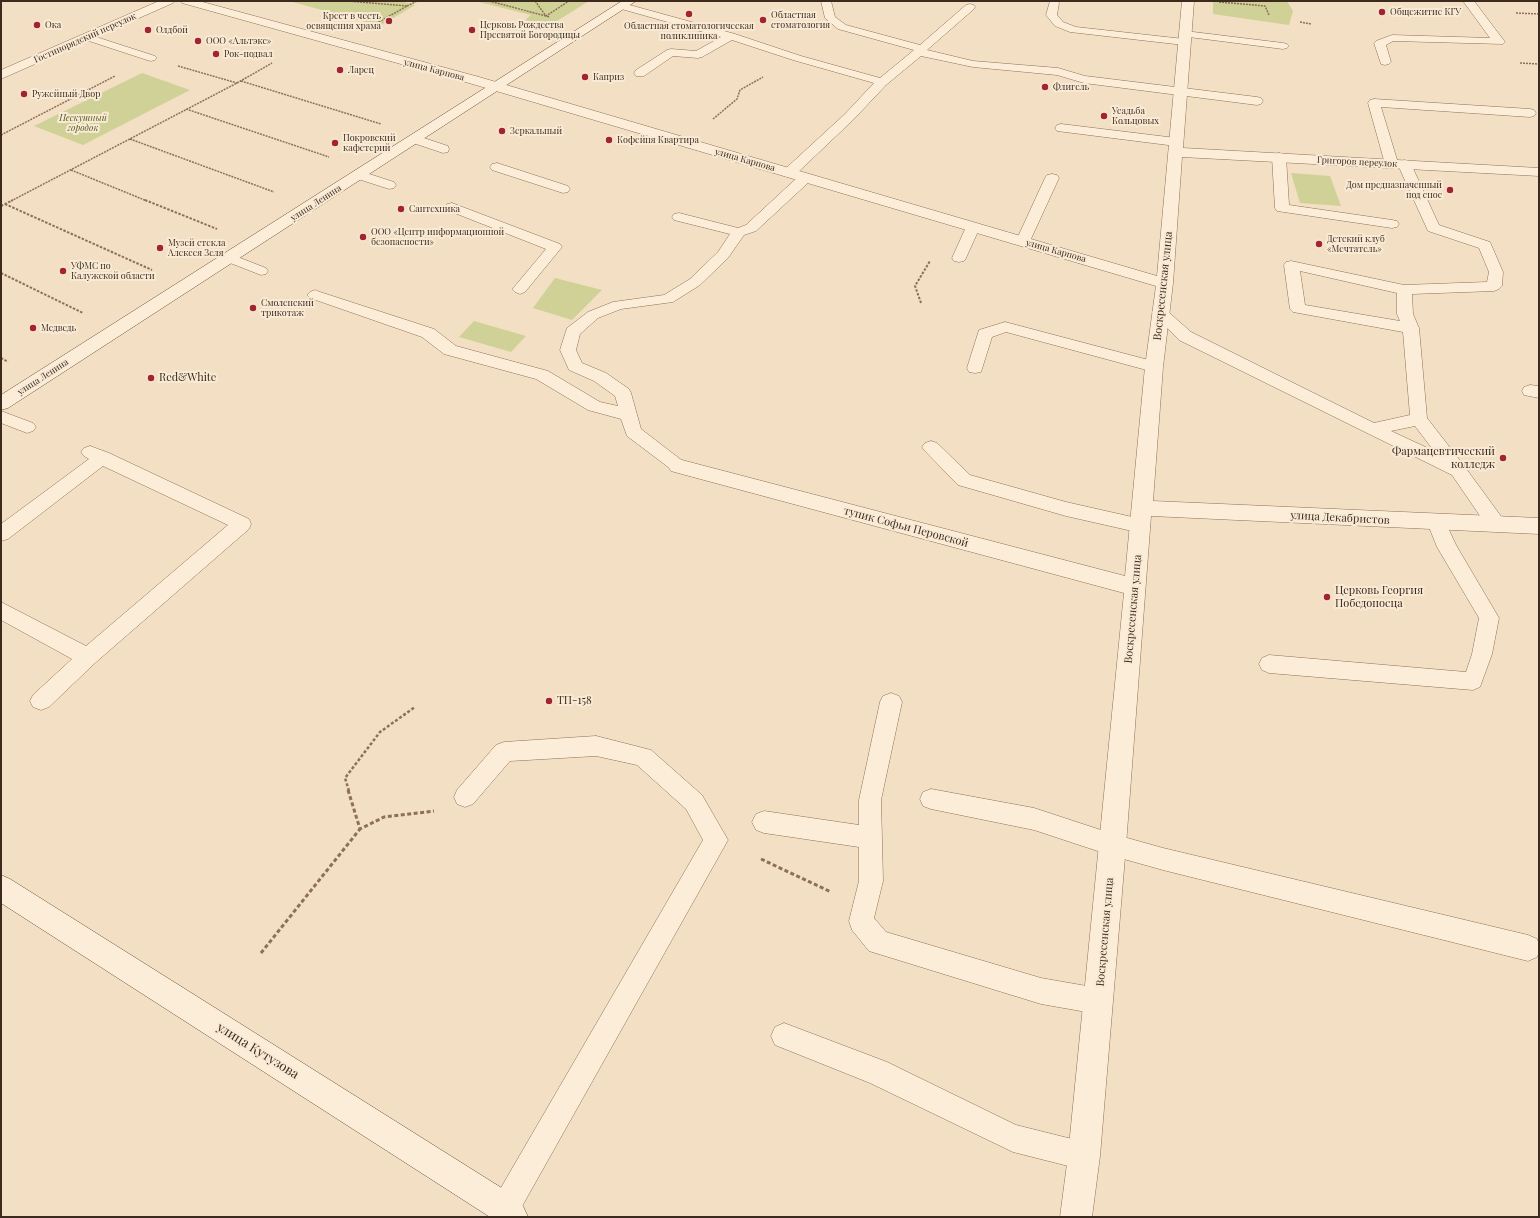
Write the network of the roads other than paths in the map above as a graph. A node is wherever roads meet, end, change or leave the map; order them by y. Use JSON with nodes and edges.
{"nodes":[{"id":1,"x":169,"y":1,"type":"edge"},
{"id":2,"x":186,"y":1,"type":"edge"},
{"id":3,"x":826,"y":1,"type":"edge"},
{"id":4,"x":1186,"y":1,"type":"edge"},
{"id":5,"x":1468,"y":1,"type":"edge"},
{"id":6,"x":1054,"y":3,"type":"dead end"},
{"id":7,"x":626,"y":4,"type":"edge"},
{"id":8,"x":242,"y":5,"type":"dead end"},
{"id":9,"x":970,"y":6,"type":"dead end"},
{"id":10,"x":227,"y":12,"type":"junction"},
{"id":11,"x":731,"y":36,"type":"junction"},
{"id":12,"x":87,"y":37,"type":"junction"},
{"id":13,"x":1185,"y":38,"type":"junction"},
{"id":14,"x":1282,"y":46,"type":"dead end"},
{"id":15,"x":921,"y":50,"type":"junction"},
{"id":16,"x":151,"y":58,"type":"road end"},
{"id":17,"x":1385,"y":62,"type":"dead end"},
{"id":18,"x":640,"y":73,"type":"dead end"},
{"id":19,"x":1,"y":75,"type":"edge"},
{"id":20,"x":882,"y":82,"type":"junction"},
{"id":21,"x":497,"y":87,"type":"junction"},
{"id":22,"x":1180,"y":92,"type":"junction"},
{"id":23,"x":1257,"y":101,"type":"dead end"},
{"id":24,"x":1530,"y":113,"type":"dead end"},
{"id":25,"x":1061,"y":128,"type":"dead end"},
{"id":26,"x":415,"y":139,"type":"junction"},
{"id":27,"x":1176,"y":147,"type":"junction"},
{"id":28,"x":444,"y":149,"type":"dead end"},
{"id":29,"x":1279,"y":157,"type":"junction"},
{"id":30,"x":1398,"y":164,"type":"junction"},
{"id":31,"x":497,"y":167,"type":"dead end"},
{"id":32,"x":1539,"y":172,"type":"edge"},
{"id":33,"x":789,"y":173,"type":"junction"},
{"id":34,"x":360,"y":175,"type":"junction"},
{"id":35,"x":805,"y":178,"type":"junction"},
{"id":36,"x":1052,"y":178,"type":"dead end"},
{"id":37,"x":389,"y":185,"type":"dead end"},
{"id":38,"x":563,"y":189,"type":"dead end"},
{"id":39,"x":452,"y":207,"type":"dead end"},
{"id":40,"x":679,"y":217,"type":"dead end"},
{"id":41,"x":1392,"y":224,"type":"dead end"},
{"id":42,"x":973,"y":227,"type":"junction"},
{"id":43,"x":739,"y":232,"type":"junction"},
{"id":44,"x":1022,"y":241,"type":"junction"},
{"id":45,"x":230,"y":258,"type":"junction"},
{"id":46,"x":959,"y":258,"type":"dead end"},
{"id":47,"x":261,"y":271,"type":"dead end"},
{"id":48,"x":1165,"y":283,"type":"junction"},
{"id":49,"x":520,"y":289,"type":"dead end"},
{"id":50,"x":1404,"y":290,"type":"junction"},
{"id":51,"x":315,"y":294,"type":"dead end"},
{"id":52,"x":1160,"y":312,"type":"junction"},
{"id":53,"x":1411,"y":328,"type":"junction"},
{"id":54,"x":1154,"y":367,"type":"junction"},
{"id":55,"x":975,"y":368,"type":"dead end"},
{"id":56,"x":1,"y":404,"type":"edge"},
{"id":57,"x":629,"y":415,"type":"junction"},
{"id":58,"x":1,"y":417,"type":"edge"},
{"id":59,"x":1419,"y":419,"type":"junction"},
{"id":60,"x":27,"y":427,"type":"dead end"},
{"id":61,"x":1372,"y":429,"type":"junction"},
{"id":62,"x":931,"y":447,"type":"dead end"},
{"id":63,"x":678,"y":466,"type":"joint"},
{"id":64,"x":1458,"y":470,"type":"junction"},
{"id":65,"x":1141,"y":517,"type":"junction"},
{"id":66,"x":1436,"y":522,"type":"junction"},
{"id":67,"x":1496,"y":524,"type":"junction"},
{"id":68,"x":1539,"y":526,"type":"edge"},
{"id":69,"x":1,"y":534,"type":"edge"},
{"id":70,"x":1135,"y":587,"type":"junction"},
{"id":71,"x":1,"y":610,"type":"edge"},
{"id":72,"x":88,"y":656,"type":"junction"},
{"id":73,"x":1269,"y":664,"type":"dead end"},
{"id":74,"x":41,"y":701,"type":"dead end"},
{"id":75,"x":891,"y":702,"type":"dead end"},
{"id":76,"x":465,"y":797,"type":"road end"},
{"id":77,"x":931,"y":799,"type":"dead end"},
{"id":78,"x":764,"y":822,"type":"dead end"},
{"id":79,"x":870,"y":838,"type":"junction"},
{"id":80,"x":1113,"y":845,"type":"junction"},
{"id":81,"x":1,"y":888,"type":"edge"},
{"id":82,"x":1528,"y":948,"type":"dead end"},
{"id":83,"x":1098,"y":1001,"type":"junction"},
{"id":84,"x":784,"y":1036,"type":"dead end"},
{"id":85,"x":1084,"y":1156,"type":"junction"},
{"id":86,"x":509,"y":1213,"type":"edge"},
{"id":87,"x":1078,"y":1217,"type":"edge"}],
"edges":[{"from":1,"to":12,"type":"street","name":"Гостинорядский переулок"},
{"from":2,"to":10,"type":"street","name":"улица Карпова"},
{"from":3,"to":15,"type":"lane"},
{"from":4,"to":13,"type":"street","name":"Воскресенская улица"},
{"from":5,"to":17,"type":"lane"},
{"from":6,"to":13,"type":"lane"},
{"from":7,"to":11,"type":"lane"},
{"from":7,"to":21,"type":"street","name":"улица Ленина"},
{"from":8,"to":10,"type":"street"},
{"from":9,"to":15,"type":"lane"},
{"from":10,"to":21,"type":"street","name":"улица Карпова"},
{"from":11,"to":18,"type":"lane"},
{"from":11,"to":20,"type":"lane"},
{"from":12,"to":16,"type":"lane"},
{"from":12,"to":19,"type":"street","name":"Гостинорядский переулок"},
{"from":13,"to":14,"type":"lane"},
{"from":13,"to":22,"type":"street","name":"Воскресенская улица"},
{"from":15,"to":20,"type":"lane"},
{"from":15,"to":22,"type":"lane"},
{"from":20,"to":33,"type":"lane"},
{"from":21,"to":26,"type":"street","name":"улица Ленина"},
{"from":21,"to":33,"type":"street","name":"улица Карпова"},
{"from":22,"to":23,"type":"lane"},
{"from":22,"to":27,"type":"street","name":"Воскресенская улица"},
{"from":24,"to":30,"type":"lane"},
{"from":25,"to":27,"type":"lane"},
{"from":26,"to":28,"type":"lane"},
{"from":26,"to":34,"type":"street","name":"улица Ленина"},
{"from":27,"to":29,"type":"street","name":"Григоров переулок"},
{"from":27,"to":48,"type":"street","name":"Воскресенская улица"},
{"from":29,"to":30,"type":"street","name":"Григоров переулок"},
{"from":29,"to":41,"type":"lane"},
{"from":30,"to":32,"type":"street","name":"Григоров переулок"},
{"from":30,"to":50,"type":"lane"},
{"from":31,"to":38,"type":"lane"},
{"from":33,"to":35,"type":"street","name":"улица Карпова"},
{"from":34,"to":37,"type":"lane"},
{"from":34,"to":45,"type":"street","name":"улица Ленина"},
{"from":35,"to":42,"type":"street","name":"улица Карпова"},
{"from":35,"to":43,"type":"lane"},
{"from":36,"to":44,"type":"lane"},
{"from":39,"to":49,"type":"lane"},
{"from":40,"to":43,"type":"lane"},
{"from":42,"to":44,"type":"street","name":"улица Карпова"},
{"from":42,"to":46,"type":"lane"},
{"from":43,"to":57,"type":"lane"},
{"from":44,"to":48,"type":"street","name":"улица Карпова"},
{"from":45,"to":47,"type":"lane"},
{"from":45,"to":56,"type":"street","name":"улица Ленина"},
{"from":48,"to":52,"type":"street","name":"Воскресенская улица"},
{"from":50,"to":53,"type":"lane"},
{"from":50,"to":53,"type":"lane"},
{"from":51,"to":57,"type":"lane"},
{"from":52,"to":54,"type":"street","name":"Воскресенская улица"},
{"from":52,"to":61,"type":"lane"},
{"from":53,"to":59,"type":"lane"},
{"from":54,"to":55,"type":"lane"},
{"from":54,"to":65,"type":"street","name":"Воскресенская улица"},
{"from":57,"to":63,"type":"lane"},
{"from":58,"to":60,"type":"lane"},
{"from":59,"to":61,"type":"lane"},
{"from":59,"to":64,"type":"lane"},
{"from":61,"to":64,"type":"lane"},
{"from":62,"to":65,"type":"lane"},
{"from":63,"to":70,"type":"street","name":"тупик Софьи Перовской"},
{"from":64,"to":67,"type":"lane"},
{"from":65,"to":66,"type":"street","name":"улица Декабристов"},
{"from":65,"to":70,"type":"street","name":"Воскресенская улица"},
{"from":66,"to":67,"type":"street","name":"улица Декабристов"},
{"from":66,"to":73,"type":"lane"},
{"from":67,"to":68,"type":"street","name":"улица Декабристов"},
{"from":69,"to":72,"type":"lane"},
{"from":70,"to":80,"type":"street","name":"Воскресенская улица"},
{"from":71,"to":72,"type":"lane"},
{"from":72,"to":74,"type":"lane"},
{"from":75,"to":79,"type":"lane"},
{"from":76,"to":86,"type":"lane"},
{"from":77,"to":80,"type":"lane"},
{"from":78,"to":79,"type":"lane"},
{"from":79,"to":83,"type":"lane"},
{"from":80,"to":82,"type":"lane"},
{"from":80,"to":83,"type":"street","name":"Воскресенская улица"},
{"from":81,"to":86,"type":"street","name":"улица Кутузова"},
{"from":83,"to":85,"type":"street","name":"Воскресенская улица"},
{"from":84,"to":85,"type":"lane"},
{"from":85,"to":87,"type":"street","name":"Воскресенская улица"}]}
